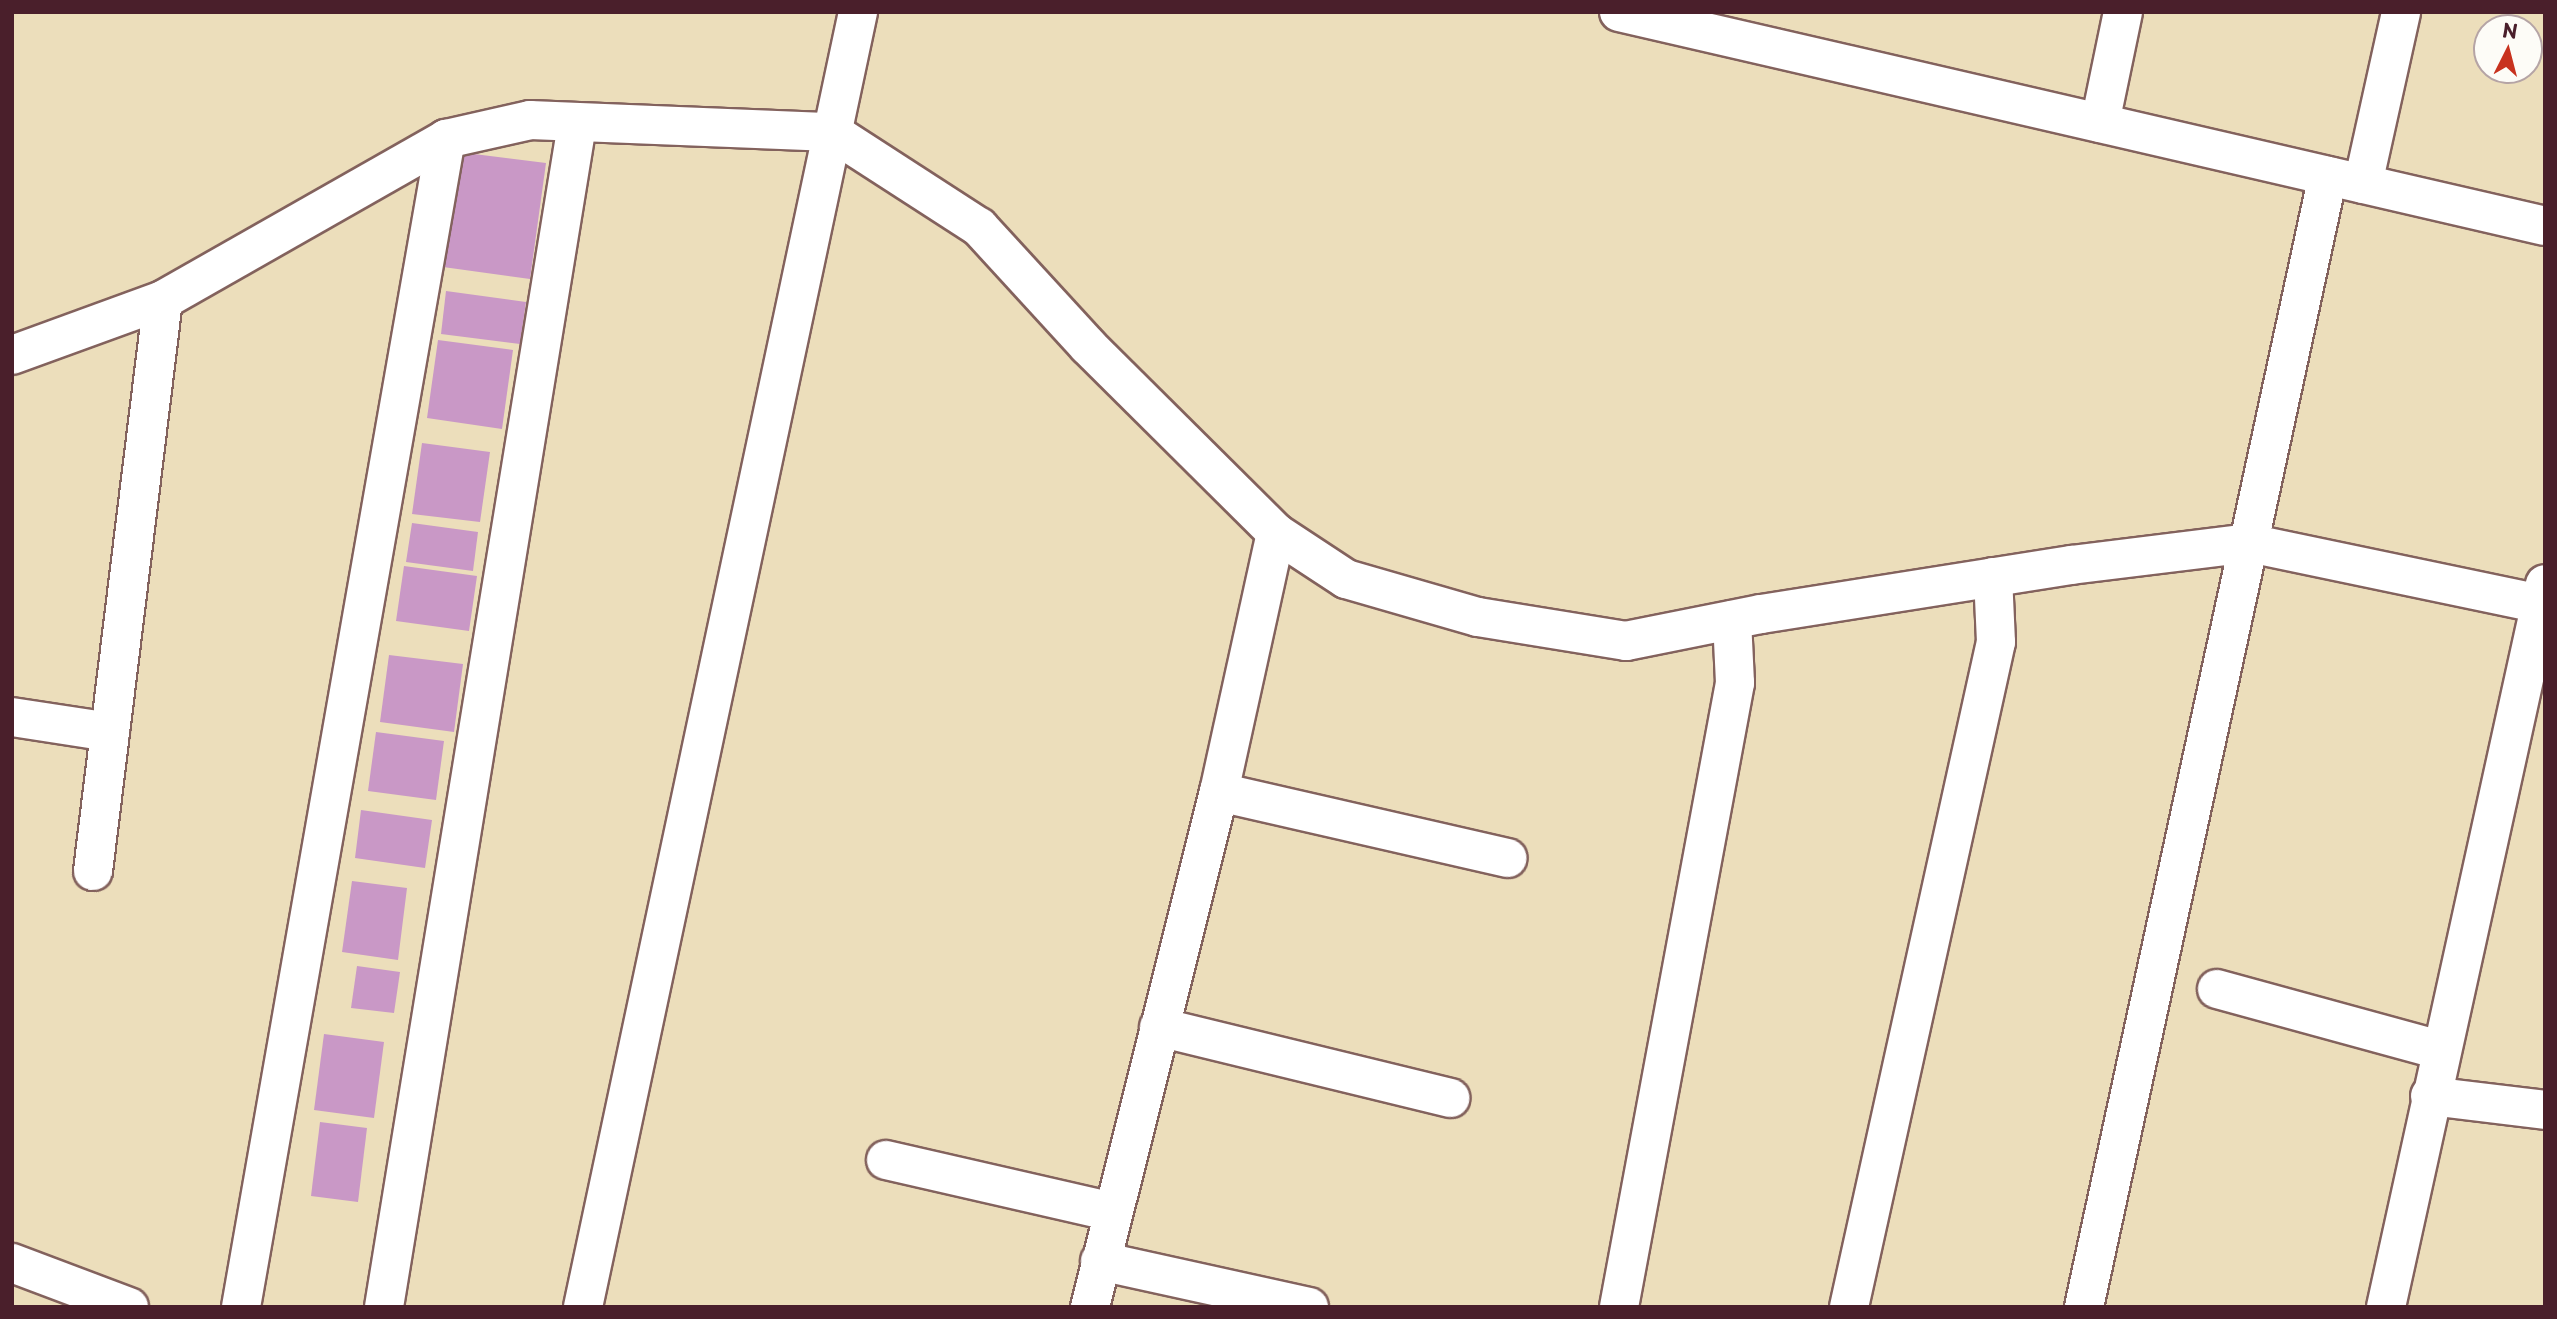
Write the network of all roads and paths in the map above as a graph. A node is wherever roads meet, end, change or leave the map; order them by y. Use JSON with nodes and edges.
{"nodes":[{"id":1,"x":858,"y":12,"type":"edge"},
{"id":2,"x":1619,"y":12,"type":"edge"},
{"id":3,"x":2123,"y":12,"type":"edge"},
{"id":4,"x":2401,"y":12,"type":"edge"},
{"id":5,"x":2100,"y":123,"type":"junction"},
{"id":6,"x":577,"y":124,"type":"junction"},
{"id":7,"x":832,"y":132,"type":"junction"},
{"id":8,"x":446,"y":139,"type":"junction"},
{"id":9,"x":2345,"y":180,"type":"junction"},
{"id":10,"x":2545,"y":226,"type":"edge"},
{"id":11,"x":163,"y":300,"type":"junction"},
{"id":12,"x":12,"y":355,"type":"edge"},
{"id":13,"x":1276,"y":533,"type":"junction"},
{"id":14,"x":2249,"y":543,"type":"junction"},
{"id":15,"x":1993,"y":577,"type":"junction"},
{"id":16,"x":2543,"y":597,"type":"edge"},
{"id":17,"x":1732,"y":620,"type":"junction"},
{"id":18,"x":12,"y":717,"type":"edge"},
{"id":19,"x":110,"y":732,"type":"junction"},
{"id":20,"x":1219,"y":792,"type":"junction"},
{"id":21,"x":1508,"y":858,"type":"dead end"},
{"id":22,"x":93,"y":871,"type":"dead end"},
{"id":23,"x":2217,"y":989,"type":"dead end"},
{"id":24,"x":1159,"y":1027,"type":"junction"},
{"id":25,"x":2440,"y":1050,"type":"junction"},
{"id":26,"x":2430,"y":1097,"type":"junction"},
{"id":27,"x":1450,"y":1098,"type":"dead end"},
{"id":28,"x":2545,"y":1110,"type":"edge"},
{"id":29,"x":886,"y":1160,"type":"dead end"},
{"id":30,"x":1113,"y":1212,"type":"junction"},
{"id":31,"x":1100,"y":1261,"type":"junction"},
{"id":32,"x":12,"y":1263,"type":"edge"},
{"id":33,"x":129,"y":1307,"type":"edge"},
{"id":34,"x":241,"y":1307,"type":"edge"},
{"id":35,"x":384,"y":1307,"type":"edge"},
{"id":36,"x":583,"y":1307,"type":"edge"},
{"id":37,"x":1090,"y":1307,"type":"edge"},
{"id":38,"x":1309,"y":1307,"type":"edge"},
{"id":39,"x":1619,"y":1307,"type":"edge"},
{"id":40,"x":1849,"y":1307,"type":"edge"},
{"id":41,"x":2084,"y":1307,"type":"edge"},
{"id":42,"x":2386,"y":1307,"type":"edge"}],
"edges":[{"from":1,"to":7,"type":"street"},
{"from":2,"to":5,"type":"street"},
{"from":3,"to":5,"type":"street"},
{"from":4,"to":9,"type":"street"},
{"from":5,"to":9,"type":"street"},
{"from":6,"to":7,"type":"street"},
{"from":6,"to":8,"type":"street"},
{"from":6,"to":35,"type":"street"},
{"from":7,"to":13,"type":"street"},
{"from":7,"to":36,"type":"street"},
{"from":8,"to":11,"type":"street"},
{"from":8,"to":34,"type":"street"},
{"from":9,"to":10,"type":"street"},
{"from":9,"to":14,"type":"street"},
{"from":11,"to":12,"type":"street"},
{"from":11,"to":19,"type":"street"},
{"from":13,"to":17,"type":"street"},
{"from":13,"to":20,"type":"street"},
{"from":14,"to":15,"type":"street"},
{"from":14,"to":16,"type":"street"},
{"from":14,"to":41,"type":"street"},
{"from":15,"to":17,"type":"street"},
{"from":15,"to":40,"type":"street"},
{"from":16,"to":25,"type":"street"},
{"from":17,"to":39,"type":"street"},
{"from":18,"to":19,"type":"street"},
{"from":19,"to":22,"type":"street"},
{"from":20,"to":21,"type":"street"},
{"from":20,"to":24,"type":"street"},
{"from":23,"to":25,"type":"street"},
{"from":24,"to":27,"type":"street"},
{"from":24,"to":30,"type":"street"},
{"from":25,"to":26,"type":"street"},
{"from":26,"to":28,"type":"street"},
{"from":26,"to":42,"type":"street"},
{"from":29,"to":30,"type":"street"},
{"from":30,"to":31,"type":"street"},
{"from":31,"to":37,"type":"street"},
{"from":31,"to":38,"type":"street"},
{"from":32,"to":33,"type":"street"}]}
